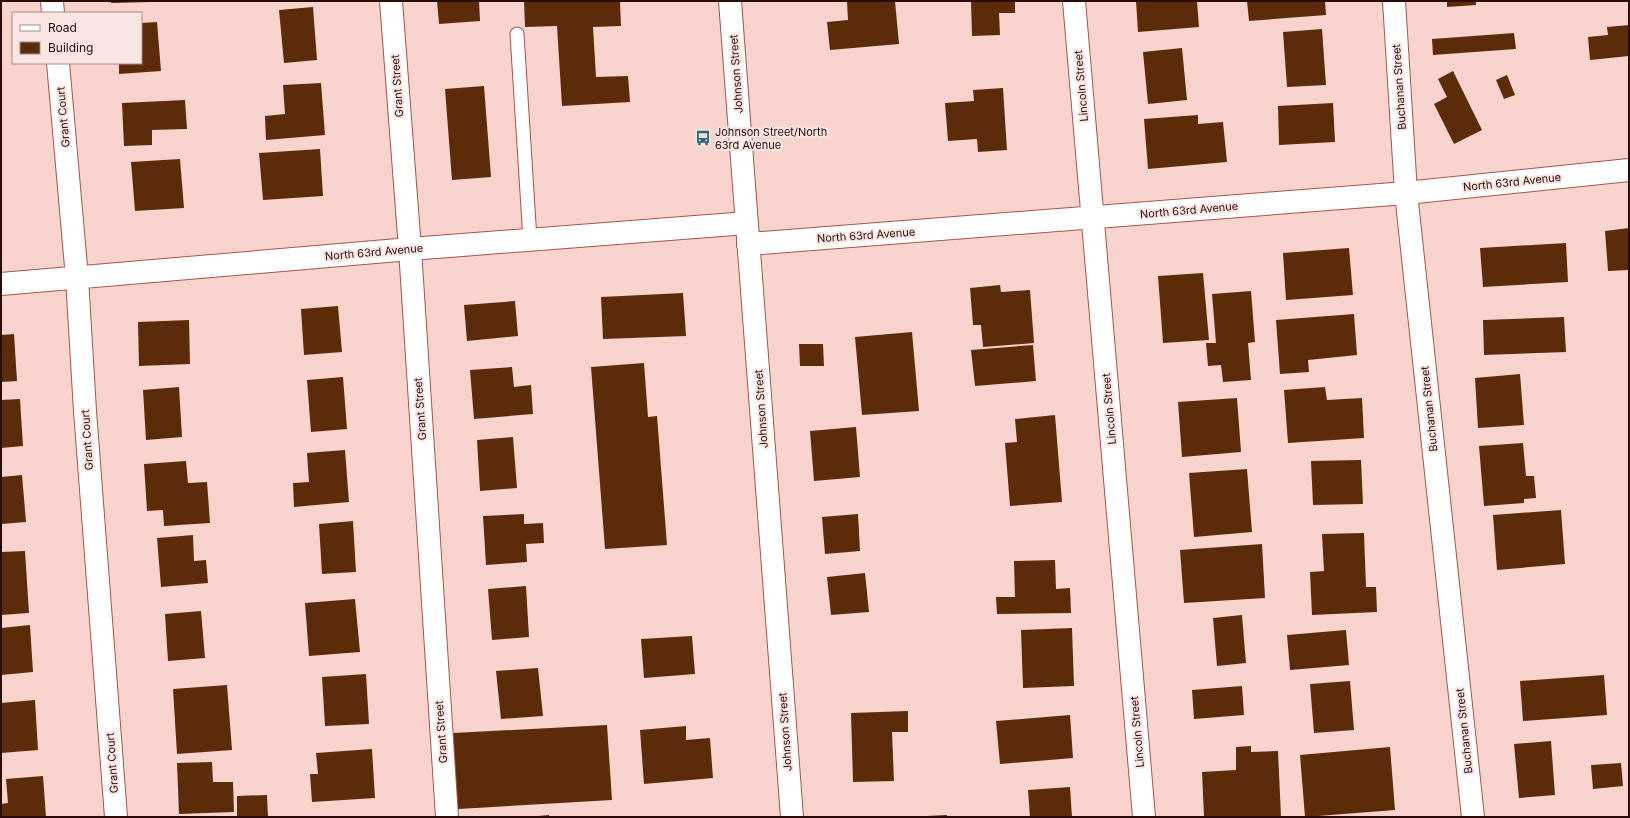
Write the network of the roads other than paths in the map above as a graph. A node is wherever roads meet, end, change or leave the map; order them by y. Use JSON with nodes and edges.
{"nodes":[{"id":1,"x":52,"y":1,"type":"edge"},
{"id":2,"x":391,"y":1,"type":"edge"},
{"id":3,"x":730,"y":1,"type":"edge"},
{"id":4,"x":1074,"y":1,"type":"edge"},
{"id":5,"x":1394,"y":1,"type":"edge"},
{"id":6,"x":53,"y":12,"type":"edge"},
{"id":7,"x":517,"y":34,"type":"dead end"},
{"id":8,"x":58,"y":64,"type":"edge"},
{"id":9,"x":1629,"y":170,"type":"edge"},
{"id":10,"x":1406,"y":193,"type":"junction"},
{"id":11,"x":1093,"y":218,"type":"junction"},
{"id":12,"x":748,"y":233,"type":"junction"},
{"id":13,"x":530,"y":240,"type":"junction"},
{"id":14,"x":410,"y":249,"type":"junction"},
{"id":15,"x":77,"y":278,"type":"junction"},
{"id":16,"x":1,"y":284,"type":"edge"},
{"id":17,"x":116,"y":817,"type":"edge"},
{"id":18,"x":447,"y":817,"type":"edge"},
{"id":19,"x":792,"y":817,"type":"edge"},
{"id":20,"x":1144,"y":817,"type":"edge"},
{"id":21,"x":1473,"y":817,"type":"edge"}],
"edges":[{"from":1,"to":6,"type":"street"},
{"from":2,"to":14,"type":"street","name":"Grant Street"},
{"from":3,"to":12,"type":"street","name":"Johnson Street"},
{"from":4,"to":11,"type":"street","name":"Lincoln Street"},
{"from":5,"to":10,"type":"street","name":"Buchanan Street"},
{"from":7,"to":13,"type":"lane"},
{"from":8,"to":15,"type":"street","name":"Grant Court"},
{"from":9,"to":10,"type":"street","name":"North 63rd Avenue"},
{"from":10,"to":11,"type":"street","name":"North 63rd Avenue"},
{"from":10,"to":21,"type":"street","name":"Buchanan Street"},
{"from":11,"to":12,"type":"street","name":"North 63rd Avenue"},
{"from":11,"to":20,"type":"street","name":"Lincoln Street"},
{"from":12,"to":13,"type":"street","name":"North 63rd Avenue"},
{"from":12,"to":19,"type":"street","name":"Johnson Street"},
{"from":13,"to":14,"type":"street","name":"North 63rd Avenue"},
{"from":14,"to":15,"type":"street","name":"North 63rd Avenue"},
{"from":14,"to":18,"type":"street","name":"Grant Street"},
{"from":15,"to":16,"type":"street","name":"North 63rd Avenue"},
{"from":15,"to":17,"type":"street","name":"Grant Court"}]}
